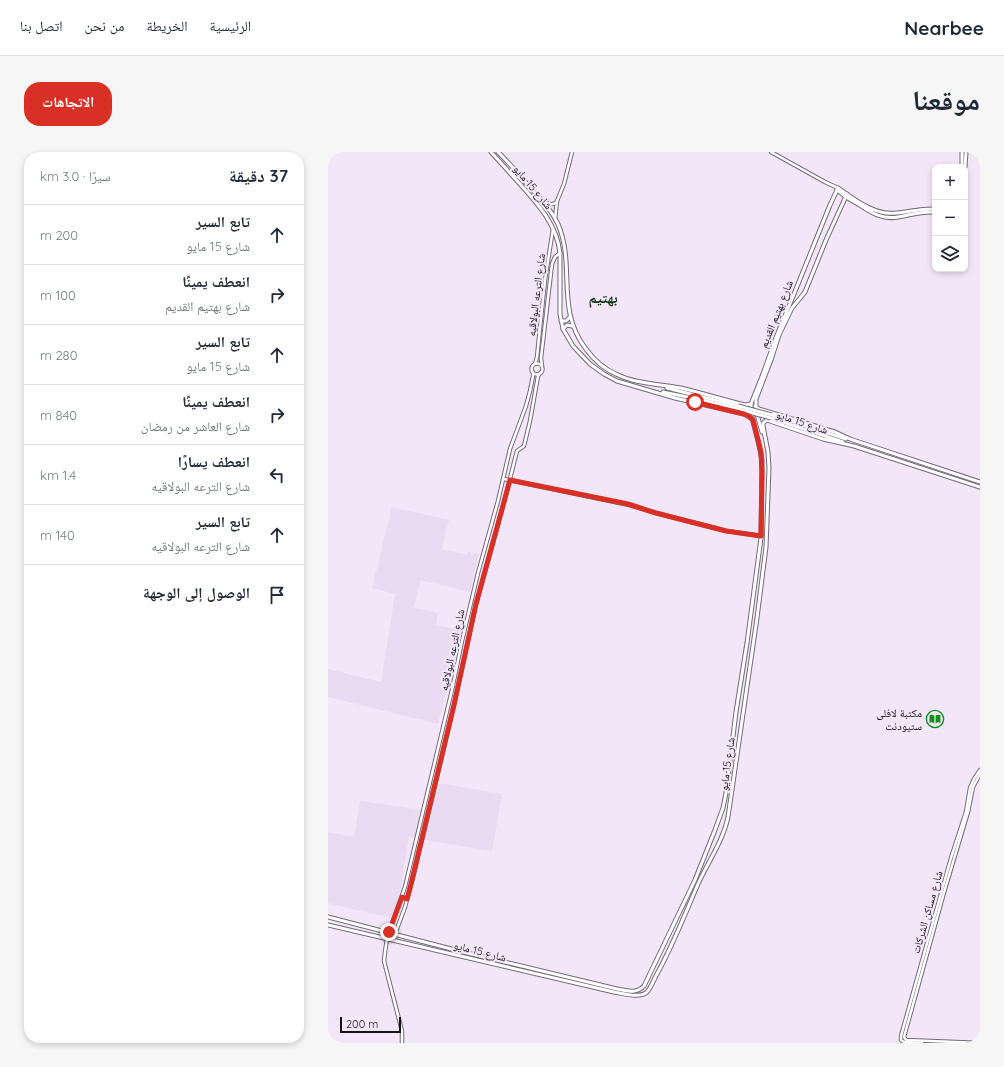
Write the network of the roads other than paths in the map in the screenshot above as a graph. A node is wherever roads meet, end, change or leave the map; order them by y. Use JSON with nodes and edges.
{"nodes":[{"id":1,"x":491,"y":152,"type":"edge"},
{"id":2,"x":498,"y":152,"type":"edge"},
{"id":3,"x":572,"y":152,"type":"edge"},
{"id":4,"x":771,"y":152,"type":"edge"},
{"id":5,"x":962,"y":152,"type":"edge"},
{"id":6,"x":966,"y":152,"type":"edge"},
{"id":7,"x":963,"y":164,"type":"edge"},
{"id":8,"x":964,"y":164,"type":"edge"},
{"id":9,"x":836,"y":188,"type":"junction"},
{"id":10,"x":846,"y":195,"type":"junction"},
{"id":11,"x":543,"y":201,"type":"junction"},
{"id":12,"x":557,"y":201,"type":"junction"},
{"id":13,"x":932,"y":210,"type":"edge"},
{"id":14,"x":932,"y":212,"type":"edge"},
{"id":15,"x":892,"y":214,"type":"junction"},
{"id":16,"x":892,"y":218,"type":"junction"},
{"id":17,"x":556,"y":220,"type":"junction"},
{"id":18,"x":553,"y":228,"type":"junction"},
{"id":19,"x":560,"y":253,"type":"junction"},
{"id":20,"x":570,"y":317,"type":"junction"},
{"id":21,"x":561,"y":321,"type":"junction"},
{"id":22,"x":572,"y":326,"type":"junction"},
{"id":23,"x":562,"y":329,"type":"junction"},
{"id":24,"x":535,"y":364,"type":"junction"},
{"id":25,"x":542,"y":366,"type":"junction"},
{"id":26,"x":533,"y":372,"type":"junction"},
{"id":27,"x":540,"y":373,"type":"junction"},
{"id":28,"x":664,"y":386,"type":"junction"},
{"id":29,"x":657,"y":392,"type":"junction"},
{"id":30,"x":751,"y":404,"type":"junction"},
{"id":31,"x":745,"y":405,"type":"junction"},
{"id":32,"x":755,"y":406,"type":"junction"},
{"id":33,"x":769,"y":412,"type":"junction"},
{"id":34,"x":744,"y":414,"type":"junction"},
{"id":35,"x":753,"y":420,"type":"junction"},
{"id":36,"x":767,"y":420,"type":"junction"},
{"id":37,"x":850,"y":439,"type":"junction"},
{"id":38,"x":848,"y":445,"type":"junction"},
{"id":39,"x":767,"y":447,"type":"junction"},
{"id":40,"x":761,"y":450,"type":"joint"},
{"id":41,"x":504,"y":479,"type":"junction"},
{"id":42,"x":510,"y":480,"type":"junction"},
{"id":43,"x":980,"y":482,"type":"edge"},
{"id":44,"x":980,"y":487,"type":"edge"},
{"id":45,"x":761,"y":536,"type":"junction"},
{"id":46,"x":486,"y":542,"type":"junction"},
{"id":47,"x":492,"y":544,"type":"junction"},
{"id":48,"x":748,"y":635,"type":"junction"},
{"id":49,"x":754,"y":636,"type":"junction"},
{"id":50,"x":747,"y":643,"type":"junction"},
{"id":51,"x":753,"y":644,"type":"junction"},
{"id":52,"x":980,"y":770,"type":"edge"},
{"id":53,"x":980,"y":774,"type":"edge"},
{"id":54,"x":972,"y":788,"type":"junction"},
{"id":55,"x":402,"y":897,"type":"junction"},
{"id":56,"x":407,"y":899,"type":"junction"},
{"id":57,"x":328,"y":917,"type":"edge"},
{"id":58,"x":332,"y":918,"type":"junction"},
{"id":59,"x":346,"y":922,"type":"junction"},
{"id":60,"x":330,"y":925,"type":"edge"},
{"id":61,"x":347,"y":929,"type":"junction"},
{"id":62,"x":389,"y":932,"type":"junction"},
{"id":63,"x":395,"y":934,"type":"junction"},
{"id":64,"x":388,"y":938,"type":"junction"},
{"id":65,"x":903,"y":1039,"type":"junction"},
{"id":66,"x":402,"y":1043,"type":"edge"},
{"id":67,"x":922,"y":1043,"type":"edge"},
{"id":68,"x":980,"y":1043,"type":"edge"}],
"edges":[{"from":1,"to":18,"type":"main road","name":"شارع 15 مايو"},
{"from":2,"to":11,"type":"main road","name":"شارع 15 مايو"},
{"from":3,"to":12,"type":"street"},
{"from":4,"to":9,"type":"street"},
{"from":5,"to":7,"type":"main road"},
{"from":6,"to":8,"type":"main road"},
{"from":9,"to":10,"type":"main road"},
{"from":9,"to":30,"type":"main road","name":"شارع بهتيم القديم"},
{"from":10,"to":15,"type":"main road"},
{"from":10,"to":16,"type":"main road"},
{"from":10,"to":32,"type":"main road","name":"شارع بهتيم القديم"},
{"from":11,"to":12,"type":"street"},
{"from":11,"to":17,"type":"main road","name":"شارع 15 مايو"},
{"from":12,"to":17,"type":"street"},
{"from":13,"to":15,"type":"main road"},
{"from":14,"to":16,"type":"main road"},
{"from":15,"to":16,"type":"main road"},
{"from":17,"to":20,"type":"main road","name":"شارع 15 مايو"},
{"from":18,"to":19,"type":"main road","name":"شارع 15 مايو"},
{"from":18,"to":24,"type":"street","name":"شارع الترعه البولاقيه"},
{"from":19,"to":21,"type":"main road","name":"شارع 15 مايو"},
{"from":19,"to":25,"type":"street","name":"شارع الترعه البولاقيه"},
{"from":20,"to":21,"type":"main road"},
{"from":20,"to":22,"type":"main road","name":"شارع 15 مايو"},
{"from":21,"to":23,"type":"main road","name":"شارع 15 مايو"},
{"from":22,"to":23,"type":"main road"},
{"from":22,"to":28,"type":"main road","name":"شارع 15 مايو"},
{"from":23,"to":29,"type":"main road","name":"شارع 15 مايو"},
{"from":24,"to":25,"type":"street"},
{"from":24,"to":26,"type":"street"},
{"from":25,"to":27,"type":"street"},
{"from":26,"to":27,"type":"street"},
{"from":26,"to":41,"type":"street","name":"شارع الترعه البولاقيه"},
{"from":27,"to":42,"type":"street","name":"شارع الترعه البولاقيه"},
{"from":28,"to":31,"type":"main road","name":"شارع 15 مايو"},
{"from":28,"to":37,"type":"main road","bridge":true},
{"from":29,"to":34,"type":"main road","name":"شارع 15 مايو"},
{"from":29,"to":38,"type":"main road","bridge":true},
{"from":30,"to":31,"type":"main road","name":"شارع 15 مايو"},
{"from":30,"to":35,"type":"main road","name":"شارع بهتيم القديم"},
{"from":31,"to":34,"type":"main road"},
{"from":32,"to":33,"type":"main road","name":"شارع 15 مايو"},
{"from":32,"to":39,"type":"main road","name":"شارع بهتيم القديم"},
{"from":33,"to":36,"type":"main road"},
{"from":33,"to":37,"type":"main road","name":"شارع 15 مايو"},
{"from":34,"to":35,"type":"main road","name":"شارع 15 مايو"},
{"from":35,"to":40,"type":"main road","name":"شارع بهتيم القديم"},
{"from":36,"to":38,"type":"main road","name":"شارع 15 مايو"},
{"from":36,"to":39,"type":"main road","name":"شارع 15 مايو"},
{"from":37,"to":43,"type":"main road","name":"شارع 15 مايو"},
{"from":38,"to":44,"type":"main road","name":"شارع 15 مايو"},
{"from":39,"to":49,"type":"main road","name":"شارع 15 مايو"},
{"from":40,"to":45,"type":"main road","name":"شارع 15 مايو"},
{"from":41,"to":42,"type":"street"},
{"from":41,"to":46,"type":"street","name":"شارع الترعه البولاقيه"},
{"from":42,"to":45,"type":"street"},
{"from":42,"to":47,"type":"street","name":"شارع الترعه البولاقيه"},
{"from":45,"to":48,"type":"main road","name":"شارع 15 مايو"},
{"from":46,"to":47,"type":"street"},
{"from":46,"to":55,"type":"street","name":"شارع الترعه البولاقيه"},
{"from":47,"to":56,"type":"street","name":"شارع الترعه البولاقيه"},
{"from":48,"to":49,"type":"main road"},
{"from":48,"to":50,"type":"main road","name":"شارع 15 مايو"},
{"from":49,"to":51,"type":"main road","name":"شارع 15 مايو"},
{"from":50,"to":51,"type":"main road"},
{"from":50,"to":63,"type":"main road","name":"شارع 15 مايو"},
{"from":51,"to":64,"type":"main road","name":"شارع 15 مايو"},
{"from":52,"to":54,"type":"street"},
{"from":53,"to":54,"type":"street"},
{"from":54,"to":65,"type":"street","name":"شارع مساكن الشركات"},
{"from":55,"to":56,"type":"street"},
{"from":55,"to":62,"type":"street","name":"شارع الترعه البولاقيه"},
{"from":56,"to":63,"type":"street","name":"شارع الترعه البولاقيه"},
{"from":57,"to":58,"type":"main road","name":"شارع 15 مايو"},
{"from":58,"to":59,"type":"main road","name":"شارع 15 مايو"},
{"from":58,"to":60,"type":"main road"},
{"from":59,"to":61,"type":"main road"},
{"from":59,"to":62,"type":"main road","name":"شارع 15 مايو"},
{"from":60,"to":61,"type":"main road","name":"شارع 15 مايو"},
{"from":61,"to":64,"type":"main road","name":"شارع 15 مايو"},
{"from":62,"to":63,"type":"main road","name":"شارع 15 مايو"},
{"from":64,"to":66,"type":"street"},
{"from":65,"to":67,"type":"street"},
{"from":65,"to":68,"type":"street"}]}
